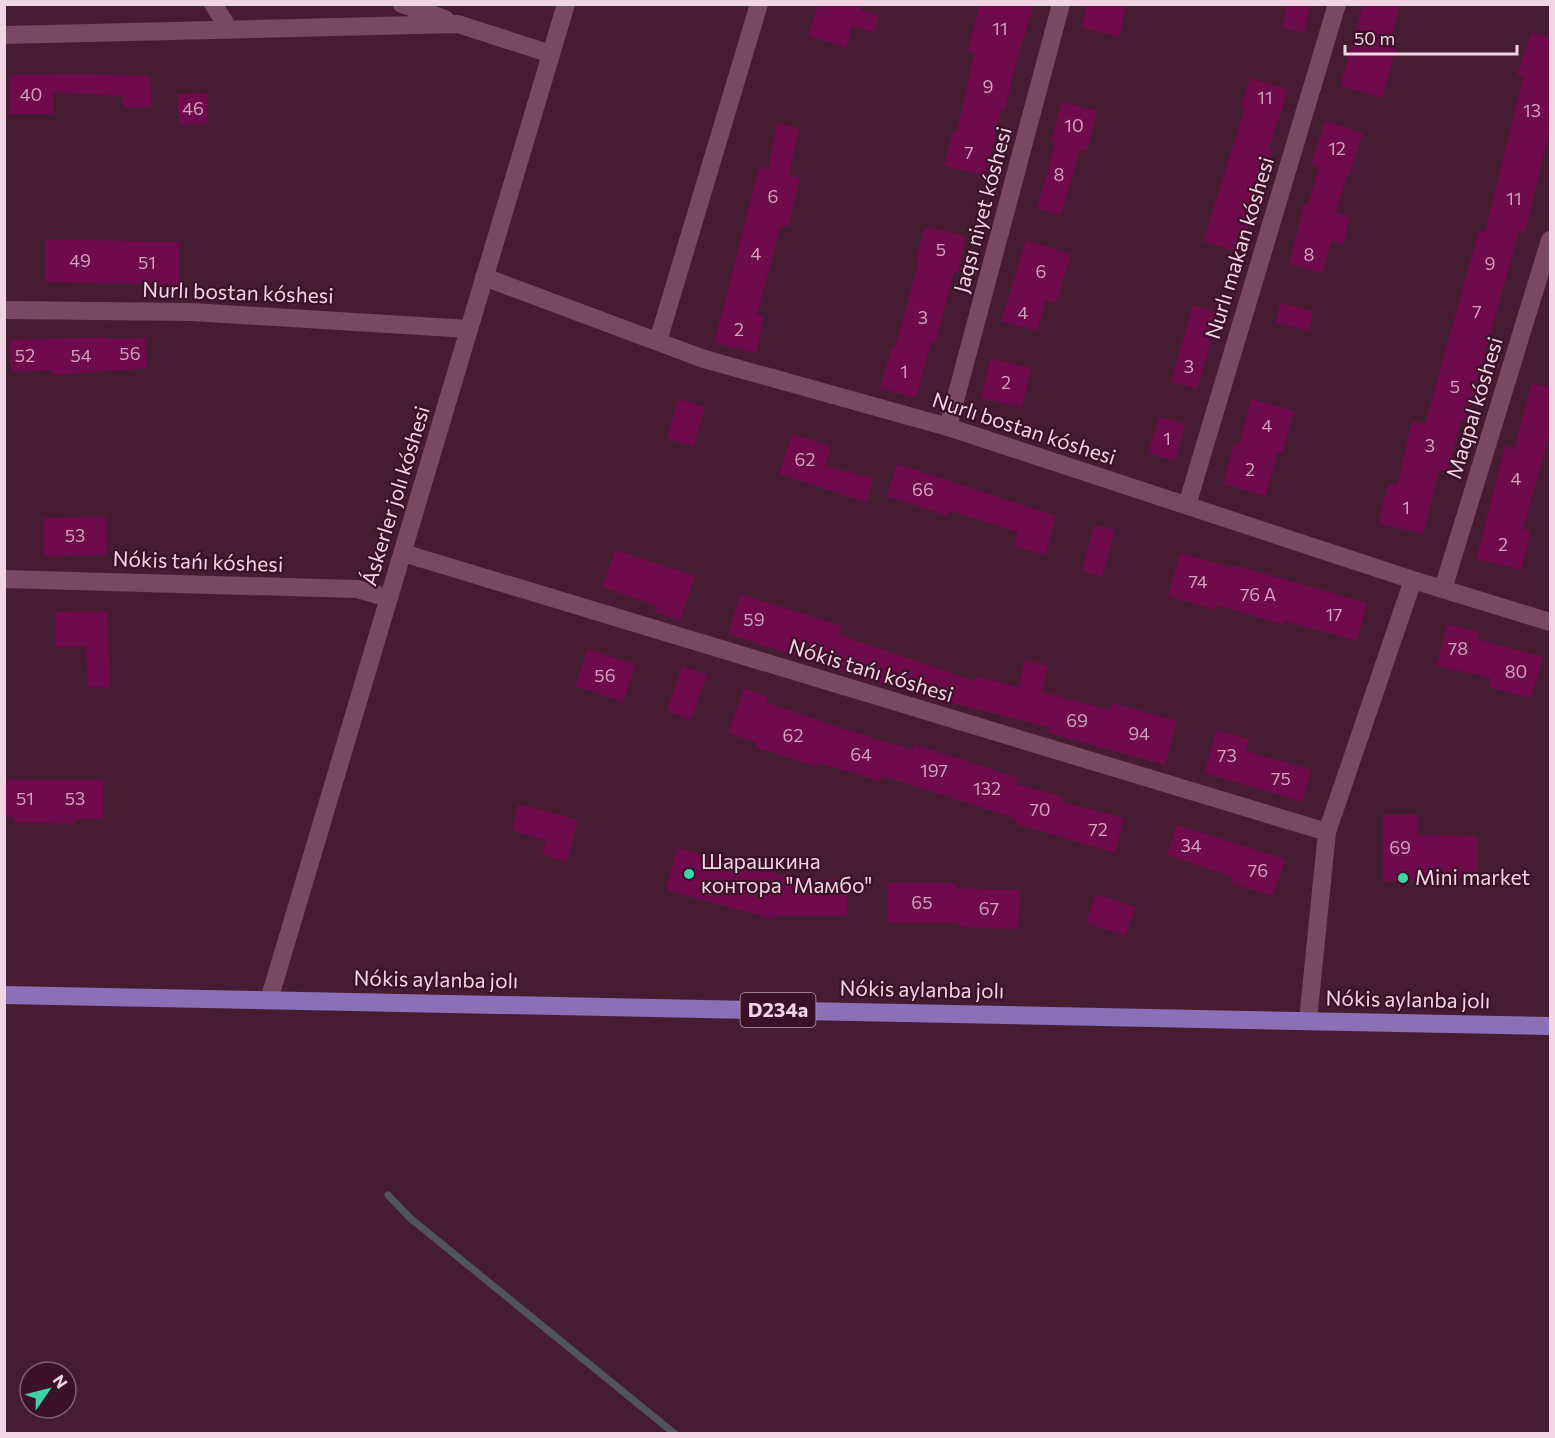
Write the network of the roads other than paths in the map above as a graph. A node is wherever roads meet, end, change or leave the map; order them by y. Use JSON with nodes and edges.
{"nodes":[{"id":1,"x":213,"y":4,"type":"edge"},
{"id":2,"x":402,"y":4,"type":"edge"},
{"id":3,"x":566,"y":4,"type":"edge"},
{"id":4,"x":759,"y":4,"type":"edge"},
{"id":5,"x":1061,"y":4,"type":"edge"},
{"id":6,"x":1337,"y":4,"type":"edge"},
{"id":7,"x":458,"y":24,"type":"junction"},
{"id":8,"x":229,"y":29,"type":"junction"},
{"id":9,"x":4,"y":35,"type":"edge"},
{"id":10,"x":551,"y":54,"type":"junction"},
{"id":11,"x":1551,"y":240,"type":"edge"},
{"id":12,"x":484,"y":277,"type":"junction"},
{"id":13,"x":4,"y":310,"type":"edge"},
{"id":14,"x":469,"y":329,"type":"junction"},
{"id":15,"x":658,"y":341,"type":"junction"},
{"id":16,"x":948,"y":427,"type":"junction"},
{"id":17,"x":1187,"y":505,"type":"junction"},
{"id":18,"x":403,"y":553,"type":"junction"},
{"id":19,"x":4,"y":579,"type":"edge"},
{"id":20,"x":1413,"y":580,"type":"junction"},
{"id":21,"x":1443,"y":589,"type":"junction"},
{"id":22,"x":389,"y":598,"type":"junction"},
{"id":23,"x":1551,"y":622,"type":"edge"},
{"id":24,"x":1327,"y":832,"type":"junction"},
{"id":25,"x":4,"y":994,"type":"edge"},
{"id":26,"x":269,"y":1000,"type":"junction"},
{"id":27,"x":1308,"y":1020,"type":"junction"},
{"id":28,"x":1551,"y":1026,"type":"edge"}],
"edges":[{"from":1,"to":8,"type":"street"},
{"from":2,"to":7,"type":"street"},
{"from":3,"to":10,"type":"street","name":"Áskerler jolı kóshesi"},
{"from":4,"to":15,"type":"street"},
{"from":5,"to":16,"type":"street","name":"Jaqsı niyet kóshesi"},
{"from":6,"to":17,"type":"street","name":"Nurlı makan kóshesi"},
{"from":7,"to":8,"type":"street"},
{"from":7,"to":10,"type":"street"},
{"from":8,"to":9,"type":"street"},
{"from":10,"to":12,"type":"street","name":"Áskerler jolı kóshesi"},
{"from":11,"to":21,"type":"street","name":"Maqpal kóshesi"},
{"from":12,"to":14,"type":"street","name":"Áskerler jolı kóshesi"},
{"from":12,"to":15,"type":"street","name":"Nurlı bostan kóshesi"},
{"from":13,"to":14,"type":"street","name":"Nurlı bostan kóshesi"},
{"from":14,"to":18,"type":"street","name":"Áskerler jolı kóshesi"},
{"from":15,"to":16,"type":"street","name":"Nurlı bostan kóshesi"},
{"from":16,"to":17,"type":"street","name":"Nurlı bostan kóshesi"},
{"from":17,"to":20,"type":"street","name":"Nurlı bostan kóshesi"},
{"from":18,"to":22,"type":"street","name":"Áskerler jolı kóshesi"},
{"from":18,"to":24,"type":"street","name":"Nókis tańı kóshesi"},
{"from":19,"to":22,"type":"street","name":"Nókis tańı kóshesi"},
{"from":20,"to":21,"type":"street","name":"Nurlı bostan kóshesi"},
{"from":20,"to":24,"type":"street"},
{"from":21,"to":23,"type":"street","name":"Nurlı bostan kóshesi"},
{"from":22,"to":26,"type":"street","name":"Áskerler jolı kóshesi"},
{"from":24,"to":27,"type":"street"},
{"from":25,"to":26,"type":"main road","name":"Nókis aylanba jolı","number":"D234a"},
{"from":26,"to":27,"type":"main road","name":"Nókis aylanba jolı","number":"D234a"},
{"from":27,"to":28,"type":"main road","name":"Nókis aylanba jolı","number":"D234a"}]}
